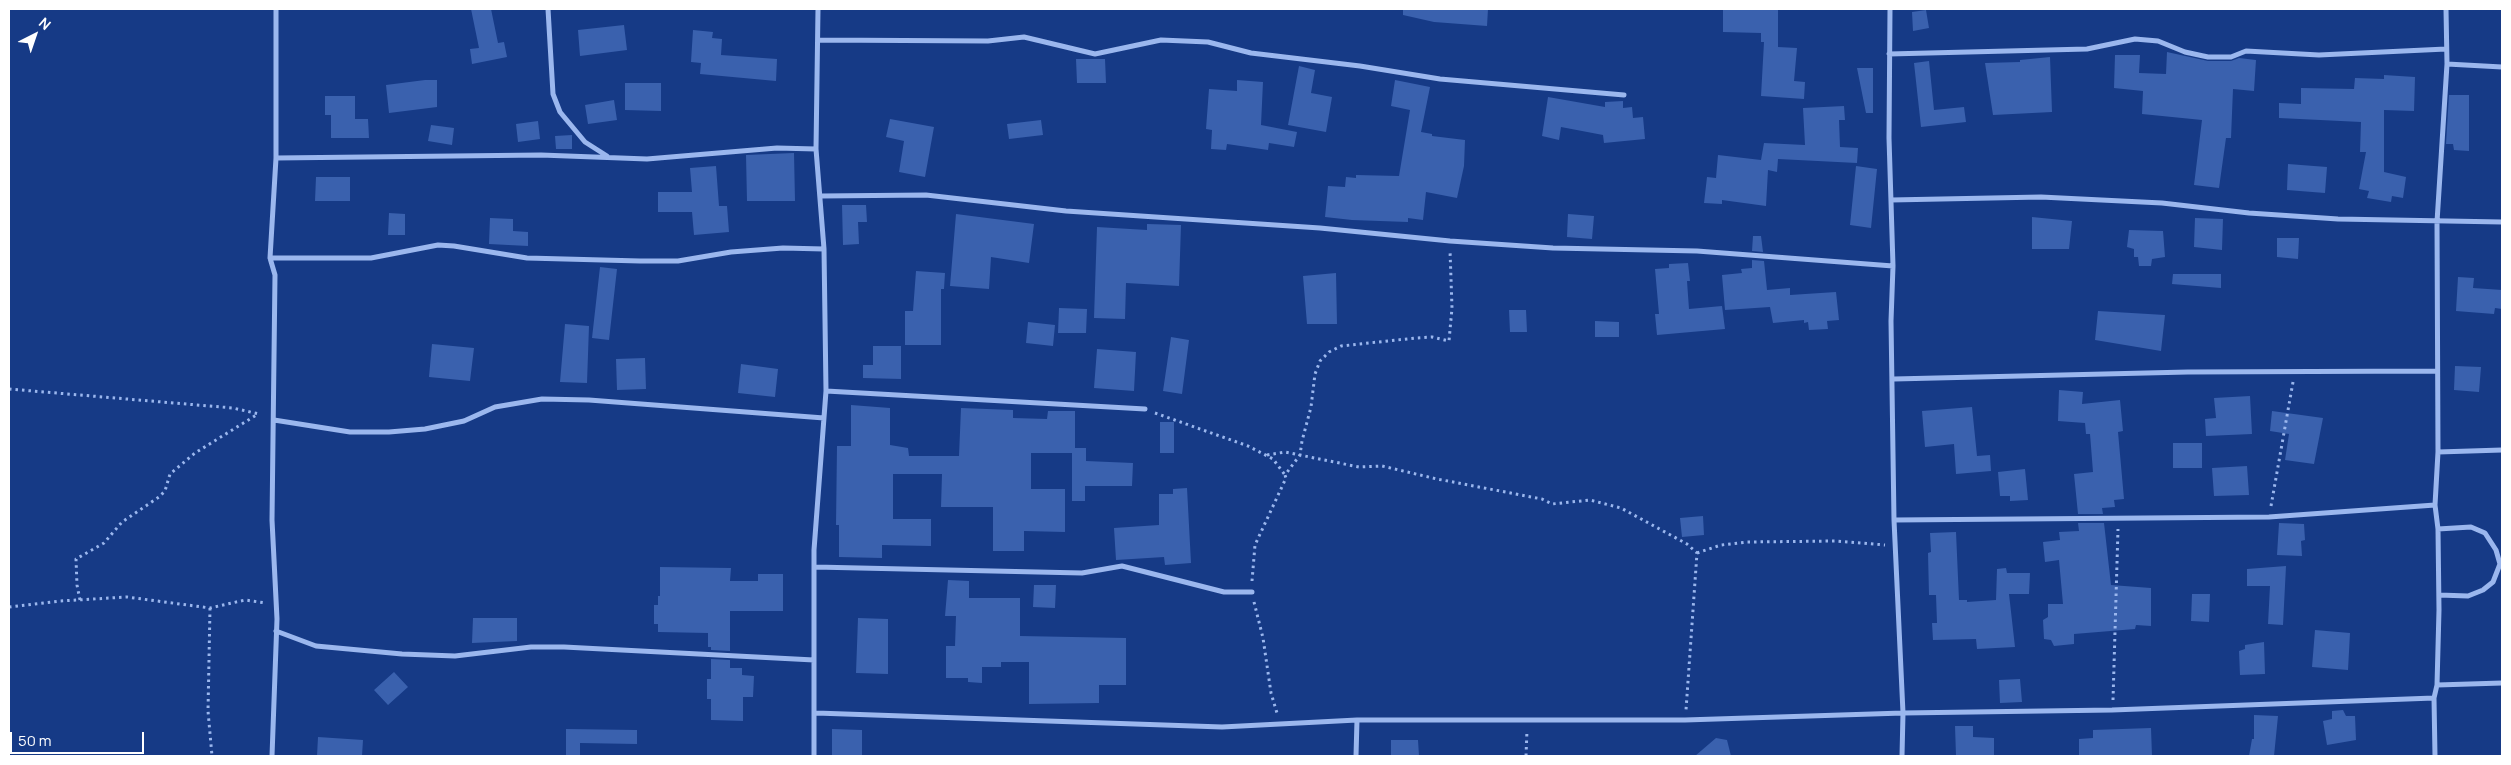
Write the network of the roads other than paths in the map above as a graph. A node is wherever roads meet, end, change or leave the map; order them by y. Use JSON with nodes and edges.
{"nodes":[{"id":1,"x":276,"y":9,"type":"edge"},
{"id":2,"x":548,"y":9,"type":"edge"},
{"id":3,"x":818,"y":9,"type":"edge"},
{"id":4,"x":1890,"y":9,"type":"edge"},
{"id":5,"x":2446,"y":9,"type":"edge"},
{"id":6,"x":819,"y":40,"type":"junction"},
{"id":7,"x":2446,"y":49,"type":"junction"},
{"id":8,"x":1889,"y":54,"type":"junction"},
{"id":9,"x":2447,"y":64,"type":"junction"},
{"id":10,"x":2502,"y":67,"type":"edge"},
{"id":11,"x":1624,"y":95,"type":"dead end"},
{"id":12,"x":816,"y":149,"type":"junction"},
{"id":13,"x":608,"y":156,"type":"junction"},
{"id":14,"x":276,"y":158,"type":"junction"},
{"id":15,"x":820,"y":196,"type":"junction"},
{"id":16,"x":1891,"y":200,"type":"junction"},
{"id":17,"x":2437,"y":222,"type":"junction"},
{"id":18,"x":2502,"y":222,"type":"edge"},
{"id":19,"x":824,"y":249,"type":"junction"},
{"id":20,"x":270,"y":258,"type":"junction"},
{"id":21,"x":1893,"y":266,"type":"junction"},
{"id":22,"x":2436,"y":370,"type":"junction"},
{"id":23,"x":1894,"y":379,"type":"junction"},
{"id":24,"x":826,"y":391,"type":"junction"},
{"id":25,"x":1145,"y":409,"type":"road end"},
{"id":26,"x":824,"y":418,"type":"junction"},
{"id":27,"x":274,"y":420,"type":"junction"},
{"id":28,"x":2502,"y":450,"type":"edge"},
{"id":29,"x":2438,"y":452,"type":"junction"},
{"id":30,"x":2435,"y":505,"type":"junction"},
{"id":31,"x":1894,"y":520,"type":"junction"},
{"id":32,"x":2438,"y":529,"type":"junction"},
{"id":33,"x":815,"y":566,"type":"junction"},
{"id":34,"x":1252,"y":592,"type":"road end"},
{"id":35,"x":2439,"y":595,"type":"junction"},
{"id":36,"x":276,"y":631,"type":"junction"},
{"id":37,"x":814,"y":660,"type":"junction"},
{"id":38,"x":2502,"y":683,"type":"edge"},
{"id":39,"x":2437,"y":685,"type":"junction"},
{"id":40,"x":2434,"y":698,"type":"junction"},
{"id":41,"x":816,"y":713,"type":"junction"},
{"id":42,"x":1903,"y":713,"type":"junction"},
{"id":43,"x":1357,"y":720,"type":"junction"},
{"id":44,"x":272,"y":756,"type":"edge"},
{"id":45,"x":814,"y":756,"type":"edge"},
{"id":46,"x":1356,"y":756,"type":"edge"},
{"id":47,"x":1902,"y":756,"type":"edge"},
{"id":48,"x":2436,"y":756,"type":"edge"}],
"edges":[{"from":1,"to":14,"type":"street"},
{"from":2,"to":13,"type":"street"},
{"from":3,"to":6,"type":"street"},
{"from":4,"to":8,"type":"street"},
{"from":5,"to":7,"type":"street"},
{"from":6,"to":11,"type":"street"},
{"from":6,"to":12,"type":"street"},
{"from":7,"to":8,"type":"street"},
{"from":7,"to":9,"type":"street"},
{"from":8,"to":16,"type":"street"},
{"from":9,"to":10,"type":"street"},
{"from":9,"to":17,"type":"street"},
{"from":12,"to":13,"type":"street"},
{"from":12,"to":15,"type":"street"},
{"from":13,"to":14,"type":"street"},
{"from":14,"to":20,"type":"street"},
{"from":15,"to":19,"type":"street"},
{"from":15,"to":21,"type":"street"},
{"from":16,"to":17,"type":"street"},
{"from":16,"to":21,"type":"street"},
{"from":17,"to":18,"type":"street"},
{"from":17,"to":22,"type":"street"},
{"from":19,"to":20,"type":"street"},
{"from":19,"to":24,"type":"street"},
{"from":20,"to":27,"type":"street"},
{"from":21,"to":23,"type":"street"},
{"from":22,"to":23,"type":"street"},
{"from":22,"to":29,"type":"street"},
{"from":23,"to":31,"type":"street"},
{"from":24,"to":25,"type":"street"},
{"from":24,"to":26,"type":"street"},
{"from":26,"to":27,"type":"street"},
{"from":26,"to":33,"type":"street"},
{"from":27,"to":36,"type":"street"},
{"from":28,"to":29,"type":"street"},
{"from":29,"to":30,"type":"street"},
{"from":30,"to":31,"type":"street"},
{"from":30,"to":32,"type":"street"},
{"from":31,"to":42,"type":"street"},
{"from":32,"to":35,"type":"street"},
{"from":32,"to":35,"type":"street"},
{"from":33,"to":34,"type":"street"},
{"from":33,"to":37,"type":"street"},
{"from":35,"to":39,"type":"street"},
{"from":36,"to":37,"type":"street"},
{"from":36,"to":44,"type":"street"},
{"from":37,"to":41,"type":"street"},
{"from":38,"to":39,"type":"street"},
{"from":39,"to":40,"type":"street"},
{"from":40,"to":42,"type":"street"},
{"from":40,"to":48,"type":"street"},
{"from":41,"to":43,"type":"street"},
{"from":41,"to":45,"type":"street"},
{"from":42,"to":43,"type":"street"},
{"from":42,"to":47,"type":"street"},
{"from":43,"to":46,"type":"street"}]}
